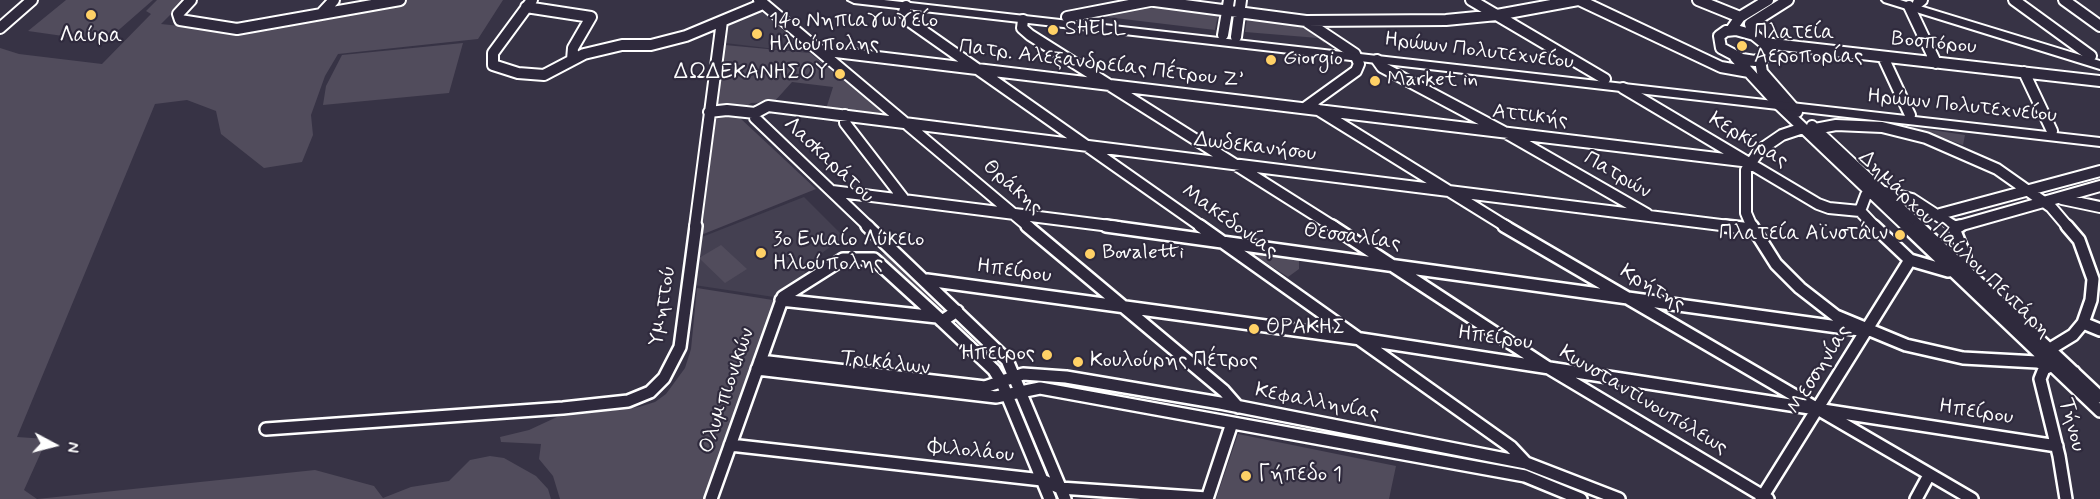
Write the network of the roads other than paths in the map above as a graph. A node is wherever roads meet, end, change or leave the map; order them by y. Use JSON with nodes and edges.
{"nodes":[{"id":1,"x":27,"y":0,"type":"edge"},
{"id":2,"x":32,"y":0,"type":"edge"},
{"id":3,"x":191,"y":0,"type":"edge"},
{"id":4,"x":334,"y":0,"type":"edge"},
{"id":5,"x":400,"y":0,"type":"edge"},
{"id":6,"x":854,"y":0,"type":"edge"},
{"id":7,"x":918,"y":0,"type":"edge"},
{"id":8,"x":1149,"y":0,"type":"edge"},
{"id":9,"x":1229,"y":0,"type":"edge"},
{"id":10,"x":1241,"y":0,"type":"edge"},
{"id":11,"x":1471,"y":0,"type":"edge"},
{"id":12,"x":1579,"y":0,"type":"edge"},
{"id":13,"x":1698,"y":0,"type":"edge"},
{"id":14,"x":1767,"y":0,"type":"edge"},
{"id":15,"x":1788,"y":0,"type":"edge"},
{"id":16,"x":1888,"y":0,"type":"edge"},
{"id":17,"x":2014,"y":0,"type":"edge"},
{"id":18,"x":2064,"y":0,"type":"edge"},
{"id":19,"x":761,"y":2,"type":"edge"},
{"id":20,"x":1914,"y":2,"type":"edge"},
{"id":21,"x":529,"y":4,"type":"edge"},
{"id":22,"x":906,"y":6,"type":"junction"},
{"id":23,"x":1227,"y":12,"type":"junction"},
{"id":24,"x":1239,"y":13,"type":"junction"},
{"id":25,"x":321,"y":14,"type":"junction"},
{"id":26,"x":1497,"y":15,"type":"junction"},
{"id":27,"x":1067,"y":17,"type":"junction"},
{"id":28,"x":1740,"y":17,"type":"junction"},
{"id":29,"x":1023,"y":20,"type":"junction"},
{"id":30,"x":722,"y":21,"type":"junction"},
{"id":31,"x":1306,"y":21,"type":"junction"},
{"id":32,"x":2100,"y":26,"type":"edge"},
{"id":33,"x":0,"y":28,"type":"edge"},
{"id":34,"x":1731,"y":30,"type":"junction"},
{"id":35,"x":1223,"y":35,"type":"junction"},
{"id":36,"x":1754,"y":35,"type":"junction"},
{"id":37,"x":1236,"y":37,"type":"junction"},
{"id":38,"x":1764,"y":43,"type":"junction"},
{"id":39,"x":819,"y":50,"type":"junction"},
{"id":40,"x":1353,"y":54,"type":"junction"},
{"id":41,"x":1735,"y":57,"type":"junction"},
{"id":42,"x":1883,"y":57,"type":"junction"},
{"id":43,"x":2095,"y":57,"type":"edge"},
{"id":44,"x":572,"y":60,"type":"junction"},
{"id":45,"x":1377,"y":60,"type":"junction"},
{"id":46,"x":1760,"y":60,"type":"junction"},
{"id":47,"x":1936,"y":63,"type":"junction"},
{"id":48,"x":2100,"y":65,"type":"edge"},
{"id":49,"x":978,"y":69,"type":"junction"},
{"id":50,"x":1748,"y":72,"type":"junction"},
{"id":51,"x":1762,"y":72,"type":"junction"},
{"id":52,"x":2024,"y":72,"type":"junction"},
{"id":53,"x":1605,"y":79,"type":"junction"},
{"id":54,"x":2100,"y":81,"type":"edge"},
{"id":55,"x":1108,"y":83,"type":"junction"},
{"id":56,"x":1623,"y":88,"type":"junction"},
{"id":57,"x":1783,"y":104,"type":"junction"},
{"id":58,"x":1310,"y":107,"type":"junction"},
{"id":59,"x":709,"y":112,"type":"junction"},
{"id":60,"x":755,"y":113,"type":"junction"},
{"id":61,"x":845,"y":115,"type":"junction"},
{"id":62,"x":1910,"y":115,"type":"junction"},
{"id":63,"x":905,"y":122,"type":"junction"},
{"id":64,"x":1880,"y":122,"type":"junction"},
{"id":65,"x":1803,"y":128,"type":"junction"},
{"id":66,"x":1815,"y":129,"type":"junction"},
{"id":67,"x":2052,"y":131,"type":"junction"},
{"id":68,"x":1504,"y":132,"type":"junction"},
{"id":69,"x":2100,"y":136,"type":"edge"},
{"id":70,"x":2100,"y":142,"type":"edge"},
{"id":71,"x":1084,"y":144,"type":"junction"},
{"id":72,"x":1750,"y":162,"type":"junction"},
{"id":73,"x":1233,"y":164,"type":"junction"},
{"id":74,"x":2100,"y":171,"type":"edge"},
{"id":75,"x":2098,"y":189,"type":"edge"},
{"id":76,"x":1443,"y":190,"type":"junction"},
{"id":77,"x":2031,"y":190,"type":"junction"},
{"id":78,"x":831,"y":191,"type":"junction"},
{"id":79,"x":1876,"y":192,"type":"junction"},
{"id":80,"x":903,"y":198,"type":"junction"},
{"id":81,"x":2059,"y":198,"type":"junction"},
{"id":82,"x":2046,"y":202,"type":"junction"},
{"id":83,"x":2100,"y":207,"type":"edge"},
{"id":84,"x":1860,"y":211,"type":"junction"},
{"id":85,"x":1011,"y":213,"type":"junction"},
{"id":86,"x":1940,"y":214,"type":"junction"},
{"id":87,"x":1653,"y":218,"type":"junction"},
{"id":88,"x":1955,"y":228,"type":"junction"},
{"id":89,"x":1752,"y":229,"type":"junction"},
{"id":90,"x":1220,"y":240,"type":"junction"},
{"id":91,"x":1910,"y":260,"type":"junction"},
{"id":92,"x":1391,"y":263,"type":"junction"},
{"id":93,"x":2095,"y":266,"type":"edge"},
{"id":94,"x":1957,"y":267,"type":"junction"},
{"id":95,"x":927,"y":280,"type":"junction"},
{"id":96,"x":1626,"y":296,"type":"junction"},
{"id":97,"x":782,"y":299,"type":"junction"},
{"id":98,"x":1121,"y":306,"type":"junction"},
{"id":99,"x":957,"y":311,"type":"junction"},
{"id":100,"x":940,"y":319,"type":"junction"},
{"id":101,"x":2083,"y":323,"type":"junction"},
{"id":102,"x":2100,"y":330,"type":"edge"},
{"id":103,"x":1868,"y":331,"type":"junction"},
{"id":104,"x":1362,"y":339,"type":"junction"},
{"id":105,"x":2050,"y":349,"type":"junction"},
{"id":106,"x":758,"y":365,"type":"junction"},
{"id":107,"x":2051,"y":366,"type":"junction"},
{"id":108,"x":1547,"y":367,"type":"junction"},
{"id":109,"x":2074,"y":372,"type":"junction"},
{"id":110,"x":1016,"y":376,"type":"junction"},
{"id":111,"x":1002,"y":383,"type":"junction"},
{"id":112,"x":1021,"y":389,"type":"junction"},
{"id":113,"x":1008,"y":395,"type":"junction"},
{"id":114,"x":2100,"y":398,"type":"edge"},
{"id":115,"x":1238,"y":407,"type":"junction"},
{"id":116,"x":1819,"y":408,"type":"junction"},
{"id":117,"x":2100,"y":411,"type":"edge"},
{"id":118,"x":1232,"y":423,"type":"junction"},
{"id":119,"x":266,"y":429,"type":"dead end"},
{"id":120,"x":730,"y":445,"type":"junction"},
{"id":121,"x":2057,"y":446,"type":"junction"},
{"id":122,"x":1526,"y":463,"type":"junction"},
{"id":123,"x":1929,"y":475,"type":"junction"},
{"id":124,"x":1525,"y":476,"type":"junction"},
{"id":125,"x":1042,"y":480,"type":"junction"},
{"id":126,"x":1063,"y":493,"type":"edge"},
{"id":127,"x":1764,"y":498,"type":"edge"},
{"id":128,"x":711,"y":499,"type":"edge"},
{"id":129,"x":1050,"y":499,"type":"edge"},
{"id":130,"x":1207,"y":499,"type":"edge"},
{"id":131,"x":1581,"y":499,"type":"edge"},
{"id":132,"x":1619,"y":499,"type":"edge"},
{"id":133,"x":1916,"y":499,"type":"edge"},
{"id":134,"x":1972,"y":499,"type":"edge"},
{"id":135,"x":2066,"y":499,"type":"edge"}],
"edges":[{"from":1,"to":2,"type":"street"},
{"from":2,"to":33,"type":"street"},
{"from":3,"to":25,"type":"street"},
{"from":4,"to":25,"type":"street"},
{"from":5,"to":25,"type":"street"},
{"from":6,"to":22,"type":"main road","name":"Ηρώων Πολυτεχνείου"},
{"from":7,"to":27,"type":"main road","name":"Ηρώων Πολυτεχνείου"},
{"from":8,"to":23,"type":"street","name":"Ηρώων Πολυτεχνείου"},
{"from":8,"to":27,"type":"street","name":"Ηρώων Πολυτεχνείου"},
{"from":9,"to":23,"type":"street"},
{"from":10,"to":24,"type":"street"},
{"from":11,"to":26,"type":"street"},
{"from":12,"to":26,"type":"street","name":"Ηρώων Πολυτεχνείου"},
{"from":12,"to":50,"type":"street"},
{"from":13,"to":28,"type":"street"},
{"from":14,"to":28,"type":"street"},
{"from":15,"to":36,"type":"street"},
{"from":16,"to":20,"type":"main road"},
{"from":17,"to":43,"type":"street"},
{"from":18,"to":32,"type":"street"},
{"from":19,"to":30,"type":"street"},
{"from":19,"to":39,"type":"street","name":"Θράκης"},
{"from":20,"to":43,"type":"main road"},
{"from":20,"to":47,"type":"street"},
{"from":20,"to":48,"type":"main road"},
{"from":21,"to":44,"type":"street"},
{"from":21,"to":44,"type":"street"},
{"from":22,"to":29,"type":"main road","name":"Ηρώων Πολυτεχνείου"},
{"from":22,"to":49,"type":"street","name":"Μακεδονίας"},
{"from":23,"to":24,"type":"street","name":"Ηρώων Πολυτεχνείου"},
{"from":23,"to":35,"type":"street"},
{"from":24,"to":31,"type":"street","name":"Ηρώων Πολυτεχνείου"},
{"from":24,"to":37,"type":"street"},
{"from":26,"to":31,"type":"street","name":"Ηρώων Πολυτεχνείου"},
{"from":26,"to":53,"type":"street"},
{"from":27,"to":35,"type":"main road","name":"Ηρώων Πολυτεχνείου"},
{"from":28,"to":34,"type":"street"},
{"from":29,"to":40,"type":"main road","name":"Ηρώων Πολυτεχνείου"},
{"from":29,"to":55,"type":"street","name":"Κωνσταντινουπόλεως"},
{"from":30,"to":44,"type":"street"},
{"from":30,"to":59,"type":"street","name":"Υμηττού"},
{"from":31,"to":40,"type":"street"},
{"from":34,"to":36,"type":"street"},
{"from":34,"to":41,"type":"street"},
{"from":35,"to":37,"type":"main road","name":"Ηρώων Πολυτεχνείου"},
{"from":36,"to":38,"type":"street"},
{"from":37,"to":40,"type":"main road","name":"Ηρώων Πολυτεχνείου"},
{"from":38,"to":42,"type":"street","name":"Βοσπόρου"},
{"from":38,"to":46,"type":"street"},
{"from":39,"to":49,"type":"street","name":"Πατρ. Αλεξανδρείας Πέτρου Ζ’"},
{"from":39,"to":63,"type":"street","name":"Θράκης"},
{"from":40,"to":45,"type":"main road","name":"Ηρώων Πολυτεχνείου"},
{"from":40,"to":53,"type":"main road","name":"Ηρώων Πολυτεχνείου"},
{"from":40,"to":58,"type":"street"},
{"from":41,"to":46,"type":"street"},
{"from":41,"to":50,"type":"street"},
{"from":42,"to":47,"type":"street","name":"Βοσπόρου"},
{"from":42,"to":62,"type":"street"},
{"from":45,"to":56,"type":"main road","name":"Ηρώων Πολυτεχνείου"},
{"from":45,"to":68,"type":"street","name":"Πατρών"},
{"from":46,"to":51,"type":"street"},
{"from":47,"to":52,"type":"street","name":"Βοσπόρου"},
{"from":49,"to":55,"type":"street","name":"Πατρ. Αλεξανδρείας Πέτρου Ζ’"},
{"from":49,"to":71,"type":"street","name":"Μακεδονίας"},
{"from":50,"to":51,"type":"street"},
{"from":50,"to":57,"type":"street"},
{"from":51,"to":57,"type":"street"},
{"from":52,"to":54,"type":"street","name":"Βοσπόρου"},
{"from":52,"to":67,"type":"street"},
{"from":53,"to":57,"type":"main road","name":"Ηρώων Πολυτεχνείου"},
{"from":55,"to":58,"type":"street","name":"Πατρ. Αλεξανδρείας Πέτρου Ζ’"},
{"from":55,"to":73,"type":"street","name":"Κωνσταντινουπόλεως"},
{"from":56,"to":57,"type":"main road","name":"Ηρώων Πολυτεχνείου"},
{"from":56,"to":72,"type":"street","name":"Κερκύρας"},
{"from":57,"to":62,"type":"main road","name":"Ηρώων Πολυτεχνείου"},
{"from":57,"to":64,"type":"main road","name":"Ηρώων Πολυτεχνείου"},
{"from":57,"to":65,"type":"street","name":"Δημάρχου Παύλου Πεντάρη"},
{"from":57,"to":66,"type":"street","name":"Δημάρχου Παύλου Πεντάρη"},
{"from":58,"to":68,"type":"street","name":"Αττικής"},
{"from":58,"to":76,"type":"street","name":"Κρήτης"},
{"from":59,"to":60,"type":"street","name":"Δωδεκανήσου"},
{"from":59,"to":119,"type":"street","name":"Υμηττού"},
{"from":60,"to":61,"type":"street","name":"Δωδεκανήσου"},
{"from":60,"to":78,"type":"street","name":"Λασκαράτου"},
{"from":61,"to":63,"type":"street","name":"Δωδεκανήσου"},
{"from":61,"to":80,"type":"street"},
{"from":62,"to":67,"type":"main road","name":"Ηρώων Πολυτεχνείου"},
{"from":63,"to":71,"type":"street","name":"Δωδεκανήσου"},
{"from":63,"to":85,"type":"street","name":"Θράκης"},
{"from":64,"to":66,"type":"street"},
{"from":64,"to":70,"type":"main road","name":"Ηρώων Πολυτεχνείου"},
{"from":64,"to":77,"type":"street"},
{"from":65,"to":72,"type":"street"},
{"from":65,"to":79,"type":"street","name":"Δημάρχου Παύλου Πεντάρη"},
{"from":66,"to":79,"type":"street","name":"Δημάρχου Παύλου Πεντάρη"},
{"from":67,"to":69,"type":"main road","name":"Ηρώων Πολυτεχνείου"},
{"from":68,"to":72,"type":"street","name":"Αττικής"},
{"from":68,"to":87,"type":"street","name":"Πατρών"},
{"from":71,"to":73,"type":"street","name":"Δωδεκανήσου"},
{"from":71,"to":90,"type":"street","name":"Μακεδονίας"},
{"from":72,"to":84,"type":"street","name":"Κερκύρας"},
{"from":72,"to":89,"type":"street"},
{"from":73,"to":76,"type":"street","name":"Δωδεκανήσου"},
{"from":73,"to":92,"type":"street","name":"Κωνσταντινουπόλεως"},
{"from":74,"to":77,"type":"street"},
{"from":75,"to":81,"type":"street"},
{"from":76,"to":87,"type":"street","name":"Δωδεκανήσου"},
{"from":76,"to":96,"type":"street","name":"Κρήτης"},
{"from":77,"to":82,"type":"street"},
{"from":77,"to":86,"type":"street"},
{"from":78,"to":80,"type":"street","name":"Θεσσαλίας"},
{"from":78,"to":95,"type":"street","name":"Λασκαράτου"},
{"from":79,"to":84,"type":"street"},
{"from":79,"to":86,"type":"street"},
{"from":79,"to":94,"type":"street","name":"Δημάρχου Παύλου Πεντάρη"},
{"from":80,"to":85,"type":"street","name":"Θεσσαλίας"},
{"from":81,"to":82,"type":"street"},
{"from":81,"to":83,"type":"street"},
{"from":82,"to":88,"type":"street"},
{"from":82,"to":93,"type":"street"},
{"from":84,"to":91,"type":"street"},
{"from":85,"to":90,"type":"street","name":"Θεσσαλίας"},
{"from":85,"to":98,"type":"street","name":"Θράκης"},
{"from":86,"to":88,"type":"street"},
{"from":87,"to":89,"type":"street","name":"Δωδεκανήσου"},
{"from":88,"to":94,"type":"street"},
{"from":89,"to":103,"type":"street"},
{"from":90,"to":92,"type":"street","name":"Θεσσαλίας"},
{"from":90,"to":104,"type":"street","name":"Μακεδονίας"},
{"from":91,"to":94,"type":"street"},
{"from":91,"to":103,"type":"street","name":"Μεσσηνίας"},
{"from":92,"to":96,"type":"street","name":"Θεσσαλίας"},
{"from":92,"to":108,"type":"street","name":"Κωνσταντινουπόλεως"},
{"from":93,"to":101,"type":"street"},
{"from":94,"to":105,"type":"street","name":"Δημάρχου Παύλου Πεντάρη"},
{"from":94,"to":107,"type":"street","name":"Δημάρχου Παύλου Πεντάρη"},
{"from":95,"to":98,"type":"street","name":"Ηπείρου"},
{"from":95,"to":99,"type":"street","name":"Λασκαράτου"},
{"from":96,"to":103,"type":"street","name":"Θεσσαλίας"},
{"from":96,"to":116,"type":"street","name":"Κρήτης"},
{"from":97,"to":100,"type":"street"},
{"from":97,"to":100,"type":"street"},
{"from":97,"to":106,"type":"street","name":"Ολυμπιονικών"},
{"from":98,"to":104,"type":"street","name":"Ηπείρου"},
{"from":98,"to":115,"type":"street","name":"Θράκης"},
{"from":99,"to":100,"type":"street"},
{"from":99,"to":110,"type":"street","name":"Λασκαράτου"},
{"from":100,"to":111,"type":"street"},
{"from":101,"to":102,"type":"street"},
{"from":101,"to":105,"type":"street"},
{"from":103,"to":107,"type":"street"},
{"from":103,"to":116,"type":"street","name":"Μεσσηνίας"},
{"from":104,"to":108,"type":"street","name":"Ηπείρου"},
{"from":104,"to":122,"type":"street","name":"Μακεδονίας"},
{"from":105,"to":109,"type":"street","name":"Δημάρχου Παύλου Πεντάρη"},
{"from":106,"to":111,"type":"street","name":"Τρικάλων"},
{"from":106,"to":113,"type":"street","name":"Τρικάλων"},
{"from":106,"to":120,"type":"street","name":"Ολυμπιονικών"},
{"from":107,"to":109,"type":"street"},
{"from":107,"to":117,"type":"street","name":"Δημάρχου Παύλου Πεντάρη"},
{"from":107,"to":121,"type":"street","name":"Τήνου"},
{"from":108,"to":116,"type":"street","name":"Ηπείρου"},
{"from":108,"to":127,"type":"street","name":"Κωνσταντινουπόλεως"},
{"from":109,"to":114,"type":"street","name":"Δημάρχου Παύλου Πεντάρη"},
{"from":110,"to":111,"type":"street","name":"Κεφαλληνίας"},
{"from":110,"to":112,"type":"street","name":"Λασκαράτου"},
{"from":110,"to":115,"type":"street","name":"Κεφαλληνίας"},
{"from":111,"to":113,"type":"street"},
{"from":112,"to":113,"type":"street","name":"Κεφαλληνίας"},
{"from":112,"to":118,"type":"street","name":"Κεφαλληνίας"},
{"from":112,"to":126,"type":"street","name":"Λασκαράτου"},
{"from":113,"to":125,"type":"street"},
{"from":115,"to":122,"type":"street","name":"Κεφαλληνίας"},
{"from":116,"to":121,"type":"street","name":"Ηπείρου"},
{"from":116,"to":123,"type":"street","name":"Κρήτης"},
{"from":116,"to":127,"type":"street","name":"Μεσσηνίας"},
{"from":118,"to":124,"type":"street","name":"Κεφαλληνίας"},
{"from":118,"to":130,"type":"street"},
{"from":120,"to":125,"type":"street","name":"Φιλολάου"},
{"from":120,"to":128,"type":"street","name":"Ολυμπιονικών"},
{"from":121,"to":135,"type":"street","name":"Τήνου"},
{"from":122,"to":124,"type":"street"},
{"from":122,"to":132,"type":"street","name":"Κεφαλληνίας"},
{"from":123,"to":133,"type":"street"},
{"from":123,"to":134,"type":"street","name":"Κρήτης"},
{"from":124,"to":131,"type":"street","name":"Κεφαλληνίας"},
{"from":125,"to":126,"type":"street","name":"Φιλολάου"},
{"from":125,"to":129,"type":"street"},
{"from":126,"to":130,"type":"street","name":"Φιλολάου"}]}
